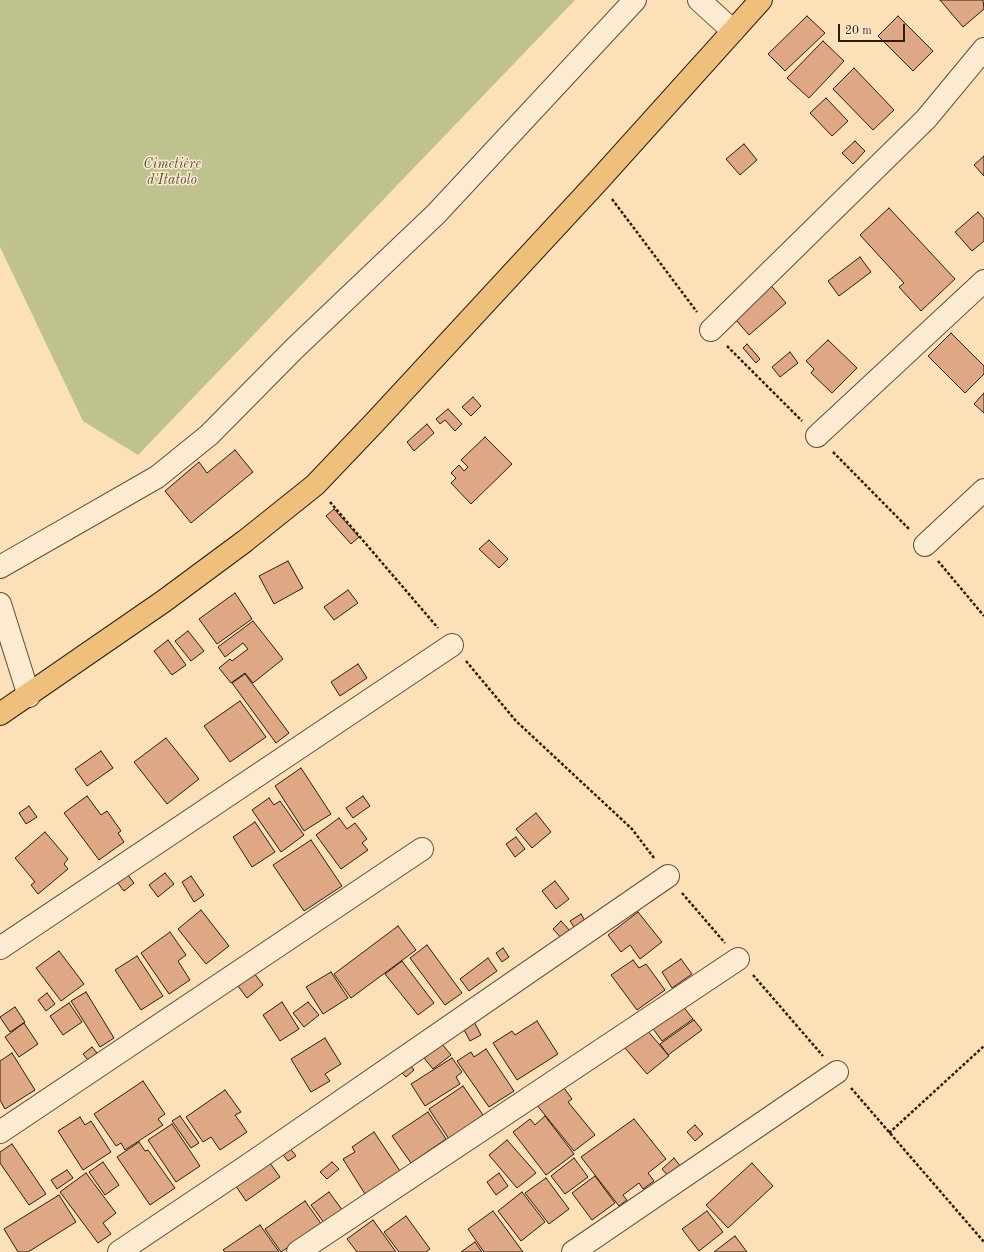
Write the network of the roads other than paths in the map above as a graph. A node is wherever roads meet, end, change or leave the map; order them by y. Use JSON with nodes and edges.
{"nodes":[{"id":1,"x":635,"y":0,"type":"edge"},
{"id":2,"x":699,"y":0,"type":"edge"},
{"id":3,"x":761,"y":0,"type":"edge"},
{"id":4,"x":734,"y":32,"type":"junction"},
{"id":5,"x":984,"y":49,"type":"edge"},
{"id":6,"x":984,"y":281,"type":"edge"},
{"id":7,"x":711,"y":330,"type":"road end"},
{"id":8,"x":817,"y":436,"type":"road end"},
{"id":9,"x":984,"y":490,"type":"edge"},
{"id":10,"x":925,"y":545,"type":"road end"},
{"id":11,"x":0,"y":568,"type":"edge"},
{"id":12,"x":0,"y":604,"type":"edge"},
{"id":13,"x":452,"y":645,"type":"dead end"},
{"id":14,"x":29,"y":696,"type":"junction"},
{"id":15,"x":0,"y":714,"type":"edge"},
{"id":16,"x":422,"y":849,"type":"dead end"},
{"id":17,"x":668,"y":876,"type":"dead end"},
{"id":18,"x":0,"y":948,"type":"edge"},
{"id":19,"x":738,"y":959,"type":"dead end"},
{"id":20,"x":837,"y":1072,"type":"dead end"},
{"id":21,"x":0,"y":1132,"type":"edge"},
{"id":22,"x":119,"y":1252,"type":"edge"},
{"id":23,"x":298,"y":1252,"type":"edge"},
{"id":24,"x":573,"y":1252,"type":"edge"}],
"edges":[{"from":1,"to":11,"type":"street"},
{"from":2,"to":4,"type":"street"},
{"from":3,"to":4,"type":"highway"},
{"from":4,"to":14,"type":"highway"},
{"from":5,"to":7,"type":"street"},
{"from":6,"to":8,"type":"street"},
{"from":9,"to":10,"type":"street"},
{"from":12,"to":14,"type":"street"},
{"from":13,"to":18,"type":"street"},
{"from":14,"to":15,"type":"highway"},
{"from":16,"to":21,"type":"street"},
{"from":17,"to":22,"type":"street"},
{"from":19,"to":23,"type":"street"},
{"from":20,"to":24,"type":"street"}]}
